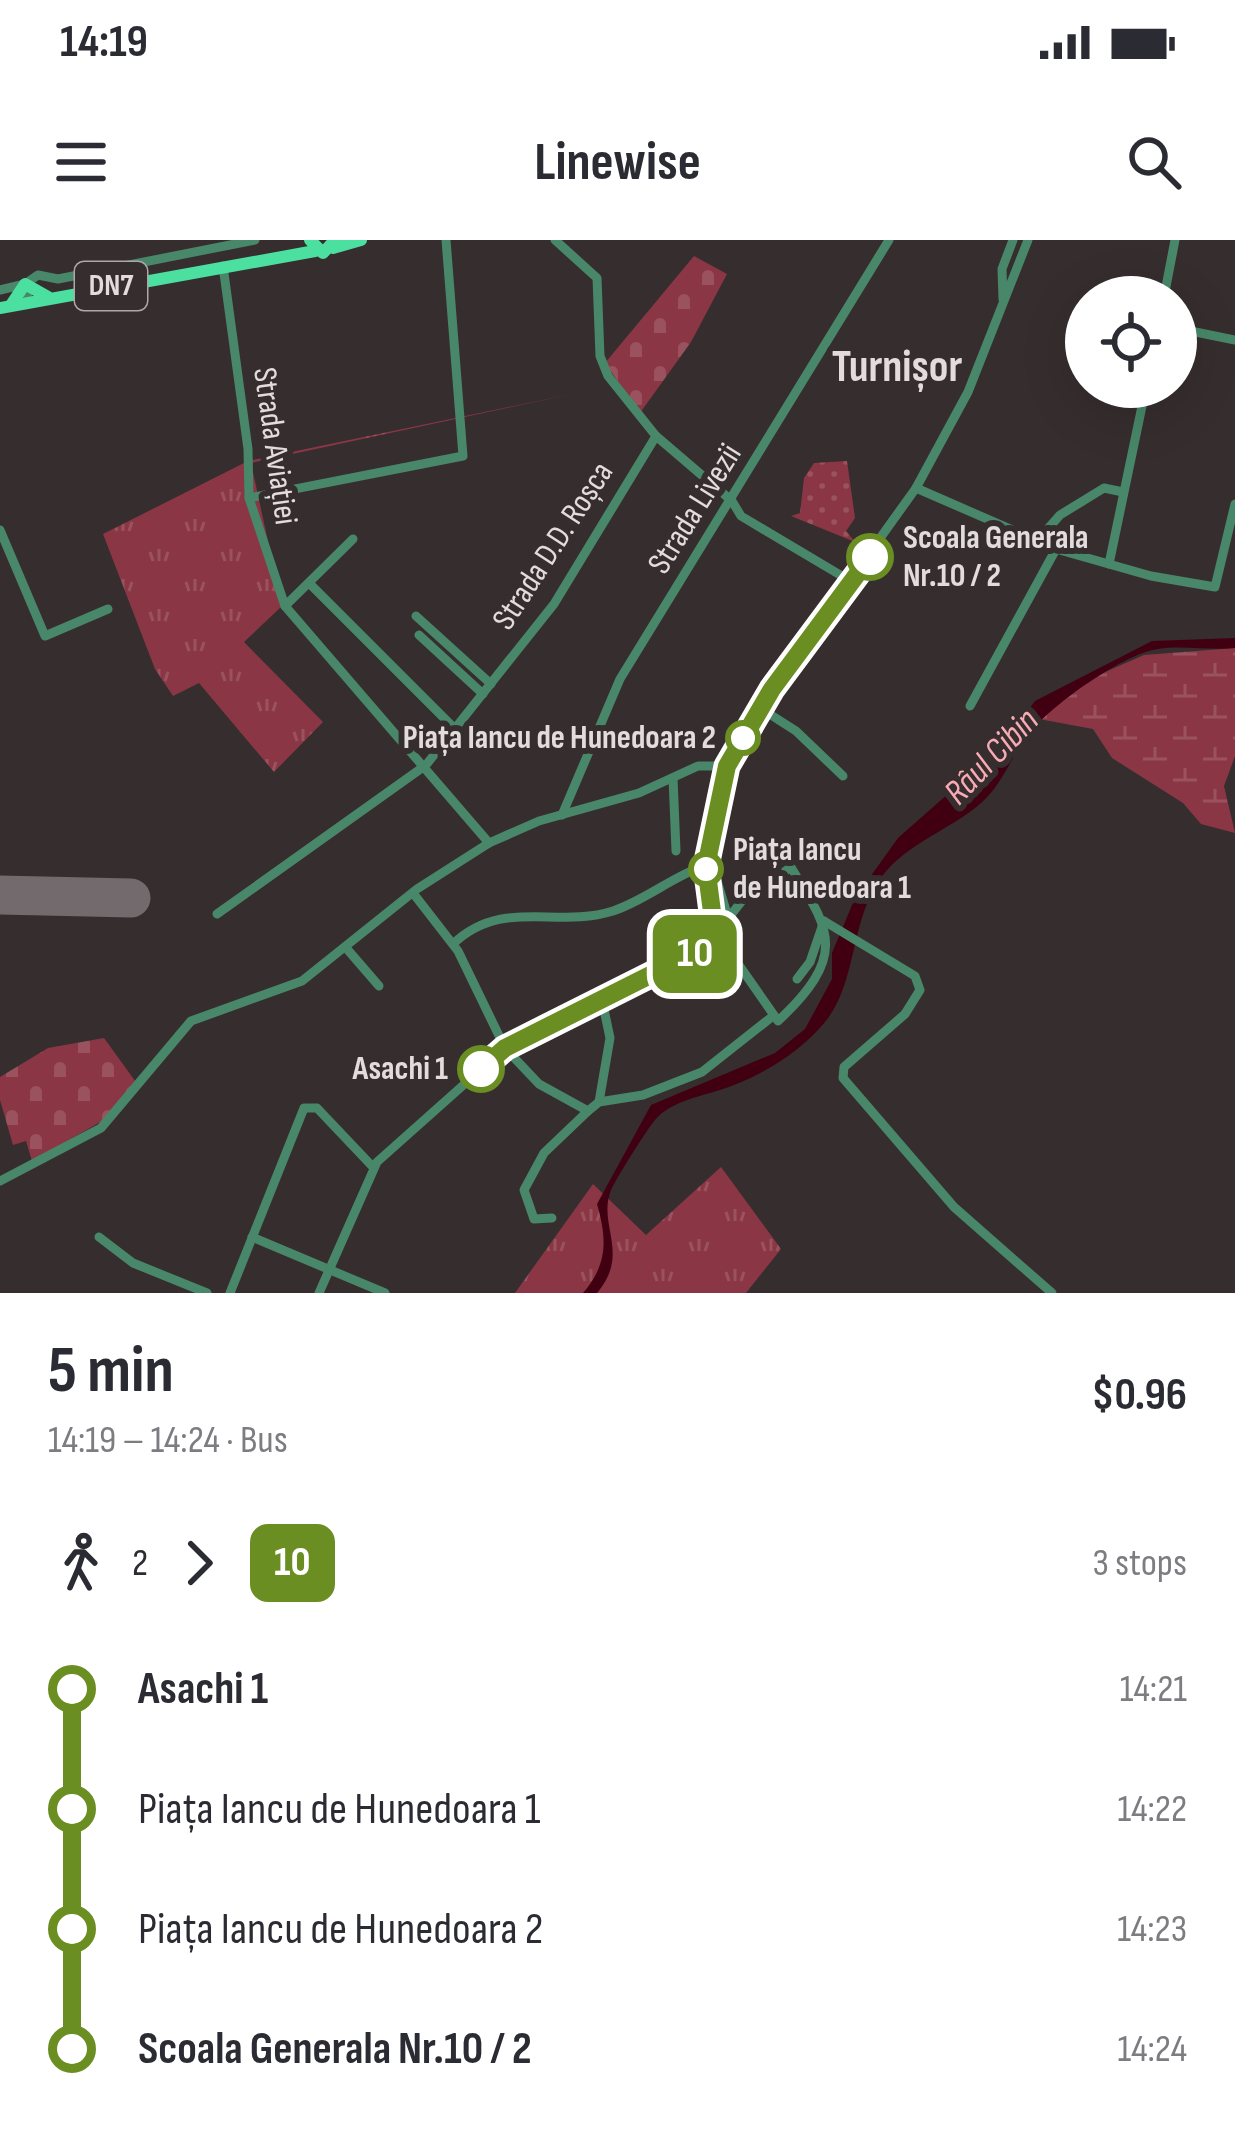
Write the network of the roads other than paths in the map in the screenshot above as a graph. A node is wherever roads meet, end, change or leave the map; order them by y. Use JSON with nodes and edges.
{"nodes":[{"id":1,"x":255,"y":240,"type":"edge"},
{"id":2,"x":361,"y":240,"type":"edge"},
{"id":3,"x":446,"y":240,"type":"edge"},
{"id":4,"x":555,"y":240,"type":"edge"},
{"id":5,"x":889,"y":240,"type":"edge"},
{"id":6,"x":1012,"y":240,"type":"edge"},
{"id":7,"x":1028,"y":240,"type":"edge"},
{"id":8,"x":1175,"y":240,"type":"edge"},
{"id":9,"x":309,"y":244,"type":"edge"},
{"id":10,"x":334,"y":244,"type":"edge"},
{"id":11,"x":222,"y":264,"type":"junction"},
{"id":12,"x":1168,"y":276,"type":"edge"},
{"id":13,"x":25,"y":284,"type":"junction"},
{"id":14,"x":0,"y":290,"type":"edge"},
{"id":15,"x":50,"y":298,"type":"junction"},
{"id":16,"x":29,"y":302,"type":"junction"},
{"id":17,"x":1003,"y":304,"type":"junction"},
{"id":18,"x":5,"y":307,"type":"edge"},
{"id":19,"x":1197,"y":332,"type":"edge"},
{"id":20,"x":1235,"y":340,"type":"edge"},
{"id":21,"x":1141,"y":408,"type":"edge"},
{"id":22,"x":656,"y":436,"type":"junction"},
{"id":23,"x":916,"y":488,"type":"junction"},
{"id":24,"x":1123,"y":492,"type":"junction"},
{"id":25,"x":249,"y":498,"type":"junction"},
{"id":26,"x":732,"y":501,"type":"junction"},
{"id":27,"x":1235,"y":503,"type":"edge"},
{"id":28,"x":0,"y":530,"type":"edge"},
{"id":29,"x":353,"y":539,"type":"dead end"},
{"id":30,"x":1038,"y":539,"type":"junction"},
{"id":31,"x":1056,"y":549,"type":"junction"},
{"id":32,"x":1109,"y":564,"type":"junction"},
{"id":33,"x":852,"y":582,"type":"junction"},
{"id":34,"x":309,"y":583,"type":"junction"},
{"id":35,"x":285,"y":606,"type":"junction"},
{"id":36,"x":107,"y":609,"type":"dead end"},
{"id":37,"x":416,"y":616,"type":"dead end"},
{"id":38,"x":419,"y":635,"type":"dead end"},
{"id":39,"x":491,"y":684,"type":"junction"},
{"id":40,"x":483,"y":694,"type":"junction"},
{"id":41,"x":970,"y":706,"type":"dead end"},
{"id":42,"x":760,"y":708,"type":"junction"},
{"id":43,"x":454,"y":729,"type":"junction"},
{"id":44,"x":426,"y":765,"type":"junction"},
{"id":45,"x":727,"y":766,"type":"junction"},
{"id":46,"x":843,"y":776,"type":"dead end"},
{"id":47,"x":673,"y":778,"type":"junction"},
{"id":48,"x":562,"y":814,"type":"junction"},
{"id":49,"x":774,"y":838,"type":"dead end"},
{"id":50,"x":490,"y":842,"type":"junction"},
{"id":51,"x":676,"y":851,"type":"dead end"},
{"id":52,"x":708,"y":851,"type":"junction"},
{"id":53,"x":706,"y":866,"type":"junction"},
{"id":54,"x":790,"y":868,"type":"junction"},
{"id":55,"x":412,"y":893,"type":"junction"},
{"id":56,"x":724,"y":897,"type":"junction"},
{"id":57,"x":745,"y":897,"type":"junction"},
{"id":58,"x":218,"y":914,"type":"dead end"},
{"id":59,"x":728,"y":917,"type":"junction"},
{"id":60,"x":824,"y":921,"type":"junction"},
{"id":61,"x":714,"y":940,"type":"junction"},
{"id":62,"x":453,"y":944,"type":"junction"},
{"id":63,"x":347,"y":949,"type":"junction"},
{"id":64,"x":817,"y":962,"type":"junction"},
{"id":65,"x":797,"y":979,"type":"dead end"},
{"id":66,"x":379,"y":986,"type":"dead end"},
{"id":67,"x":602,"y":1000,"type":"junction"},
{"id":68,"x":776,"y":1018,"type":"junction"},
{"id":69,"x":505,"y":1048,"type":"junction"},
{"id":70,"x":608,"y":1048,"type":"junction"},
{"id":71,"x":619,"y":1054,"type":"dead end"},
{"id":72,"x":599,"y":1102,"type":"junction"},
{"id":73,"x":588,"y":1112,"type":"junction"},
{"id":74,"x":372,"y":1166,"type":"junction"},
{"id":75,"x":0,"y":1180,"type":"edge"},
{"id":76,"x":552,"y":1218,"type":"dead end"},
{"id":77,"x":99,"y":1237,"type":"dead end"},
{"id":78,"x":252,"y":1237,"type":"junction"},
{"id":79,"x":328,"y":1270,"type":"junction"},
{"id":80,"x":207,"y":1293,"type":"edge"},
{"id":81,"x":230,"y":1293,"type":"edge"},
{"id":82,"x":319,"y":1293,"type":"edge"},
{"id":83,"x":385,"y":1293,"type":"edge"},
{"id":84,"x":1052,"y":1293,"type":"edge"}],
"edges":[{"from":1,"to":13,"type":"street"},
{"from":2,"to":10,"type":"main road","number":"DN7"},
{"from":3,"to":25,"type":"street"},
{"from":4,"to":22,"type":"street"},
{"from":5,"to":26,"type":"street","name":"Strada Livezii"},
{"from":6,"to":17,"type":"street"},
{"from":7,"to":17,"type":"street"},
{"from":8,"to":12,"type":"street"},
{"from":9,"to":10,"type":"main road","number":"DN7"},
{"from":9,"to":11,"type":"main road","number":"DN7"},
{"from":11,"to":15,"type":"main road","number":"DN7"},
{"from":11,"to":25,"type":"street","name":"Strada Aviației"},
{"from":13,"to":14,"type":"street"},
{"from":13,"to":15,"type":"main road"},
{"from":13,"to":16,"type":"street"},
{"from":13,"to":18,"type":"main road"},
{"from":15,"to":16,"type":"main road","number":"DN7"},
{"from":16,"to":18,"type":"main road","number":"DN7"},
{"from":17,"to":23,"type":"street"},
{"from":19,"to":20,"type":"street"},
{"from":21,"to":24,"type":"street"},
{"from":22,"to":26,"type":"street"},
{"from":22,"to":39,"type":"street","name":"Strada D.D. Roșca"},
{"from":23,"to":30,"type":"street"},
{"from":23,"to":33,"type":"street"},
{"from":24,"to":30,"type":"street"},
{"from":24,"to":32,"type":"street"},
{"from":25,"to":35,"type":"street","name":"Strada Aviației"},
{"from":26,"to":33,"type":"street"},
{"from":26,"to":48,"type":"street","name":"Strada Livezii"},
{"from":27,"to":32,"type":"street"},
{"from":28,"to":36,"type":"street"},
{"from":29,"to":34,"type":"street"},
{"from":30,"to":31,"type":"street"},
{"from":31,"to":32,"type":"street"},
{"from":31,"to":41,"type":"street"},
{"from":33,"to":42,"type":"street"},
{"from":34,"to":35,"type":"street"},
{"from":34,"to":43,"type":"street"},
{"from":35,"to":44,"type":"street","name":"Strada Aviației"},
{"from":37,"to":39,"type":"street","name":"Strada D.D. Roșca"},
{"from":38,"to":40,"type":"street"},
{"from":39,"to":40,"type":"street","name":"Strada D.D. Roșca"},
{"from":40,"to":43,"type":"street","name":"Strada D.D. Roșca"},
{"from":42,"to":45,"type":"street"},
{"from":42,"to":46,"type":"street"},
{"from":43,"to":44,"type":"street","name":"Strada D.D. Roșca"},
{"from":44,"to":50,"type":"street","name":"Strada Aviației"},
{"from":44,"to":58,"type":"street","name":"Strada D.D. Roșca"},
{"from":45,"to":47,"type":"street"},
{"from":45,"to":52,"type":"street"},
{"from":47,"to":48,"type":"street"},
{"from":47,"to":51,"type":"street"},
{"from":48,"to":50,"type":"street"},
{"from":49,"to":54,"type":"street"},
{"from":50,"to":55,"type":"street"},
{"from":52,"to":53,"type":"street"},
{"from":52,"to":56,"type":"street"},
{"from":53,"to":61,"type":"street"},
{"from":53,"to":62,"type":"street"},
{"from":54,"to":57,"type":"street"},
{"from":54,"to":60,"type":"street"},
{"from":55,"to":62,"type":"street"},
{"from":55,"to":63,"type":"street"},
{"from":56,"to":57,"type":"street"},
{"from":56,"to":59,"type":"street"},
{"from":57,"to":59,"type":"street"},
{"from":59,"to":61,"type":"street"},
{"from":60,"to":64,"type":"street"},
{"from":60,"to":84,"type":"street"},
{"from":61,"to":67,"type":"street"},
{"from":61,"to":68,"type":"street"},
{"from":62,"to":69,"type":"street"},
{"from":63,"to":66,"type":"street"},
{"from":63,"to":75,"type":"street"},
{"from":64,"to":65,"type":"street"},
{"from":64,"to":68,"type":"street"},
{"from":67,"to":69,"type":"street"},
{"from":67,"to":70,"type":"street"},
{"from":68,"to":72,"type":"street"},
{"from":69,"to":73,"type":"street"},
{"from":69,"to":74,"type":"street"},
{"from":70,"to":71,"type":"street"},
{"from":70,"to":72,"type":"street"},
{"from":72,"to":73,"type":"street"},
{"from":73,"to":76,"type":"street"},
{"from":74,"to":78,"type":"street"},
{"from":74,"to":79,"type":"street"},
{"from":77,"to":80,"type":"street"},
{"from":78,"to":79,"type":"street"},
{"from":78,"to":81,"type":"street"},
{"from":79,"to":82,"type":"street"},
{"from":79,"to":83,"type":"street"}]}
